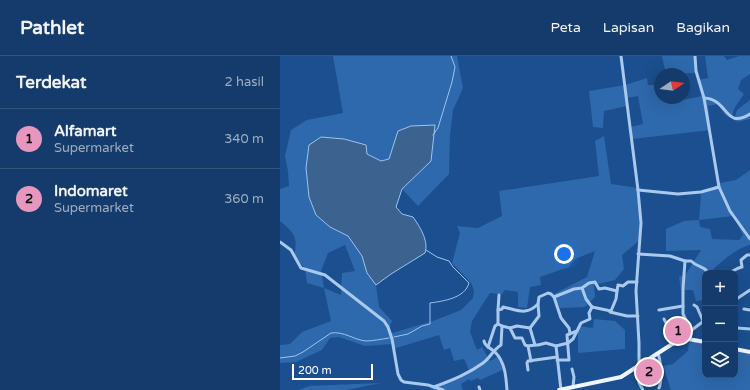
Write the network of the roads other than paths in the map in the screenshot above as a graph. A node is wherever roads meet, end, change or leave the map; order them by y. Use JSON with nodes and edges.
{"nodes":[{"id":1,"x":621,"y":56,"type":"edge"},
{"id":2,"x":695,"y":56,"type":"edge"},
{"id":3,"x":704,"y":98,"type":"junction"},
{"id":4,"x":750,"y":114,"type":"edge"},
{"id":5,"x":720,"y":187,"type":"junction"},
{"id":6,"x":638,"y":190,"type":"junction"},
{"id":7,"x":750,"y":239,"type":"edge"},
{"id":8,"x":280,"y":242,"type":"edge"},
{"id":9,"x":638,"y":254,"type":"junction"},
{"id":10,"x":750,"y":255,"type":"edge"},
{"id":11,"x":685,"y":261,"type":"junction"},
{"id":12,"x":707,"y":270,"type":"edge"},
{"id":13,"x":734,"y":270,"type":"edge"},
{"id":14,"x":637,"y":282,"type":"junction"},
{"id":15,"x":582,"y":288,"type":"junction"},
{"id":16,"x":750,"y":290,"type":"edge"},
{"id":17,"x":617,"y":291,"type":"junction"},
{"id":18,"x":499,"y":295,"type":"dead end"},
{"id":19,"x":554,"y":297,"type":"junction"},
{"id":20,"x":738,"y":298,"type":"edge"},
{"id":21,"x":538,"y":304,"type":"junction"},
{"id":22,"x":694,"y":305,"type":"dead end"},
{"id":23,"x":682,"y":306,"type":"junction"},
{"id":24,"x":592,"y":308,"type":"junction"},
{"id":25,"x":744,"y":309,"type":"dead end"},
{"id":26,"x":498,"y":310,"type":"junction"},
{"id":27,"x":659,"y":310,"type":"dead end"},
{"id":28,"x":750,"y":310,"type":"edge"},
{"id":29,"x":610,"y":312,"type":"junction"},
{"id":30,"x":638,"y":316,"type":"junction"},
{"id":31,"x":702,"y":316,"type":"edge"},
{"id":32,"x":664,"y":319,"type":"dead end"},
{"id":33,"x":702,"y":322,"type":"edge"},
{"id":34,"x":498,"y":324,"type":"junction"},
{"id":35,"x":502,"y":326,"type":"junction"},
{"id":36,"x":510,"y":328,"type":"junction"},
{"id":37,"x":530,"y":328,"type":"junction"},
{"id":38,"x":738,"y":328,"type":"edge"},
{"id":39,"x":750,"y":329,"type":"edge"},
{"id":40,"x":692,"y":330,"type":"junction"},
{"id":41,"x":577,"y":331,"type":"junction"},
{"id":42,"x":570,"y":333,"type":"junction"},
{"id":43,"x":680,"y":339,"type":"junction"},
{"id":44,"x":484,"y":341,"type":"dead end"},
{"id":45,"x":702,"y":341,"type":"edge"},
{"id":46,"x":568,"y":343,"type":"junction"},
{"id":47,"x":673,"y":344,"type":"junction"},
{"id":48,"x":535,"y":345,"type":"junction"},
{"id":49,"x":528,"y":346,"type":"junction"},
{"id":50,"x":556,"y":346,"type":"junction"},
{"id":51,"x":488,"y":347,"type":"junction"},
{"id":52,"x":738,"y":350,"type":"edge"},
{"id":53,"x":494,"y":351,"type":"junction"},
{"id":54,"x":750,"y":352,"type":"edge"},
{"id":55,"x":658,"y":354,"type":"junction"},
{"id":56,"x":557,"y":358,"type":"junction"},
{"id":57,"x":531,"y":361,"type":"junction"},
{"id":58,"x":639,"y":367,"type":"junction"},
{"id":59,"x":572,"y":369,"type":"dead end"},
{"id":60,"x":528,"y":370,"type":"dead end"},
{"id":61,"x":434,"y":387,"type":"junction"},
{"id":62,"x":573,"y":387,"type":"junction"},
{"id":63,"x":659,"y":388,"type":"dead end"},
{"id":64,"x":443,"y":390,"type":"edge"},
{"id":65,"x":506,"y":390,"type":"edge"},
{"id":66,"x":560,"y":390,"type":"edge"},
{"id":67,"x":643,"y":390,"type":"edge"}],
"edges":[{"from":1,"to":6,"type":"street"},
{"from":2,"to":3,"type":"street"},
{"from":3,"to":4,"type":"street"},
{"from":3,"to":5,"type":"street"},
{"from":5,"to":6,"type":"street"},
{"from":5,"to":7,"type":"street"},
{"from":6,"to":9,"type":"street"},
{"from":8,"to":61,"type":"street"},
{"from":9,"to":11,"type":"street"},
{"from":9,"to":14,"type":"street"},
{"from":10,"to":13,"type":"street"},
{"from":11,"to":12,"type":"street"},
{"from":11,"to":23,"type":"street"},
{"from":14,"to":17,"type":"street"},
{"from":14,"to":30,"type":"street"},
{"from":15,"to":17,"type":"street"},
{"from":15,"to":19,"type":"street"},
{"from":15,"to":24,"type":"street"},
{"from":16,"to":20,"type":"street"},
{"from":17,"to":29,"type":"street"},
{"from":18,"to":26,"type":"street"},
{"from":19,"to":21,"type":"street"},
{"from":19,"to":42,"type":"street"},
{"from":21,"to":26,"type":"street"},
{"from":21,"to":37,"type":"street"},
{"from":22,"to":31,"type":"street"},
{"from":23,"to":27,"type":"street"},
{"from":23,"to":40,"type":"street"},
{"from":24,"to":29,"type":"street"},
{"from":24,"to":41,"type":"street"},
{"from":25,"to":28,"type":"street"},
{"from":26,"to":34,"type":"street"},
{"from":29,"to":30,"type":"street"},
{"from":30,"to":58,"type":"street"},
{"from":32,"to":47,"type":"street"},
{"from":33,"to":40,"type":"street"},
{"from":34,"to":35,"type":"street"},
{"from":34,"to":51,"type":"street"},
{"from":35,"to":36,"type":"street"},
{"from":35,"to":53,"type":"street"},
{"from":36,"to":37,"type":"street"},
{"from":36,"to":49,"type":"street"},
{"from":37,"to":48,"type":"street"},
{"from":38,"to":39,"type":"street"},
{"from":40,"to":43,"type":"street"},
{"from":41,"to":42,"type":"street"},
{"from":41,"to":46,"type":"street"},
{"from":42,"to":46,"type":"street"},
{"from":43,"to":45,"type":"main road"},
{"from":43,"to":47,"type":"main road"},
{"from":44,"to":51,"type":"street"},
{"from":46,"to":50,"type":"street"},
{"from":46,"to":56,"type":"street"},
{"from":47,"to":55,"type":"main road"},
{"from":48,"to":49,"type":"street"},
{"from":48,"to":50,"type":"street"},
{"from":49,"to":57,"type":"street"},
{"from":50,"to":56,"type":"street"},
{"from":51,"to":53,"type":"street"},
{"from":52,"to":54,"type":"main road"},
{"from":53,"to":61,"type":"street"},
{"from":53,"to":65,"type":"street"},
{"from":55,"to":58,"type":"main road"},
{"from":55,"to":63,"type":"street"},
{"from":56,"to":57,"type":"street"},
{"from":56,"to":66,"type":"street"},
{"from":57,"to":60,"type":"street"},
{"from":58,"to":62,"type":"main road"},
{"from":58,"to":67,"type":"street"},
{"from":59,"to":62,"type":"street"},
{"from":61,"to":64,"type":"street"},
{"from":62,"to":66,"type":"main road"}]}
